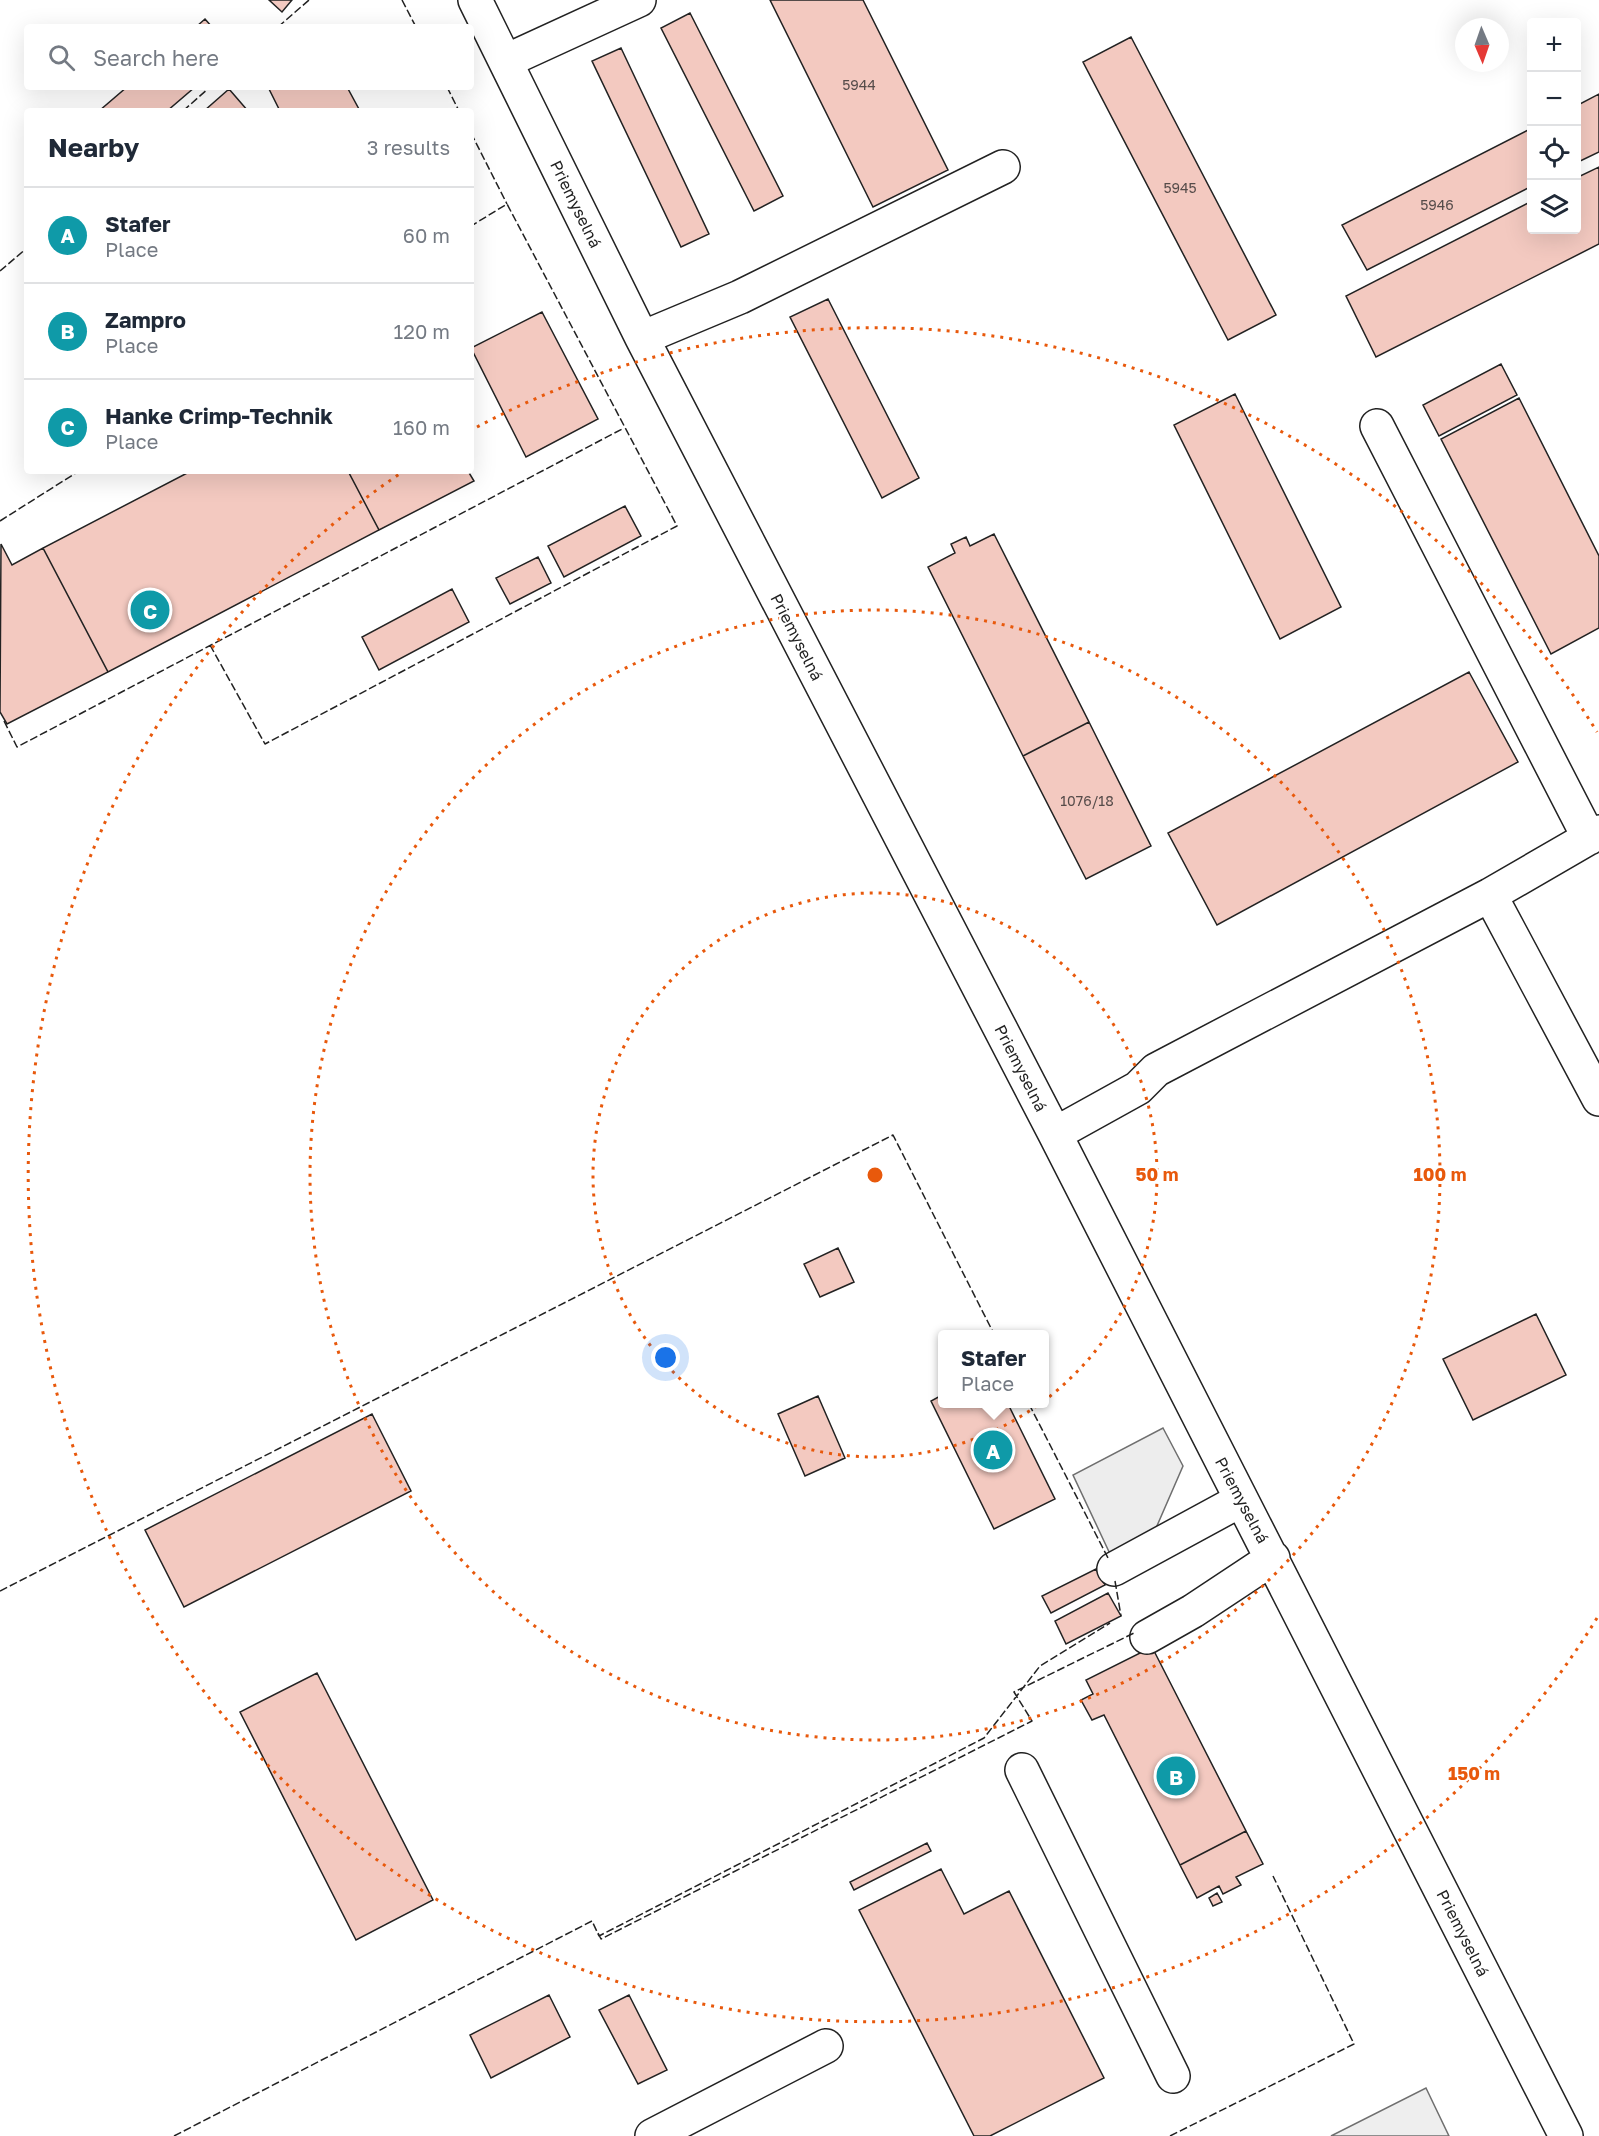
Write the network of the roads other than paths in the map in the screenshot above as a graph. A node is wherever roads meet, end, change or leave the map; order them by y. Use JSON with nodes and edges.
{"nodes":[{"id":1,"x":475,"y":0,"type":"edge"},
{"id":2,"x":639,"y":0,"type":"edge"},
{"id":3,"x":506,"y":61,"type":"junction"},
{"id":4,"x":1003,"y":167,"type":"dead end"},
{"id":5,"x":642,"y":338,"type":"junction"},
{"id":6,"x":1377,"y":426,"type":"dead end"},
{"id":7,"x":1594,"y":835,"type":"edge"},
{"id":8,"x":1490,"y":894,"type":"junction"},
{"id":9,"x":1599,"y":1099,"type":"edge"},
{"id":10,"x":1055,"y":1134,"type":"junction"},
{"id":11,"x":1241,"y":1500,"type":"junction"},
{"id":12,"x":1273,"y":1558,"type":"junction"},
{"id":13,"x":1114,"y":1569,"type":"dead end"},
{"id":14,"x":1147,"y":1637,"type":"dead end"},
{"id":15,"x":1022,"y":1770,"type":"dead end"},
{"id":16,"x":826,"y":2046,"type":"dead end"},
{"id":17,"x":1173,"y":2076,"type":"dead end"},
{"id":18,"x":652,"y":2136,"type":"edge"},
{"id":19,"x":1566,"y":2136,"type":"edge"}],
"edges":[{"from":1,"to":3,"type":"lane","name":"Priemyselná"},
{"from":2,"to":3,"type":"lane"},
{"from":3,"to":5,"type":"lane","name":"Priemyselná"},
{"from":4,"to":5,"type":"lane"},
{"from":5,"to":10,"type":"lane","name":"Priemyselná"},
{"from":6,"to":7,"type":"lane"},
{"from":7,"to":8,"type":"lane"},
{"from":8,"to":9,"type":"lane"},
{"from":8,"to":10,"type":"lane"},
{"from":10,"to":11,"type":"lane","name":"Priemyselná"},
{"from":11,"to":12,"type":"lane","name":"Priemyselná"},
{"from":11,"to":13,"type":"lane"},
{"from":12,"to":14,"type":"lane"},
{"from":12,"to":19,"type":"lane","name":"Priemyselná"},
{"from":15,"to":17,"type":"lane"},
{"from":16,"to":18,"type":"lane"}]}
